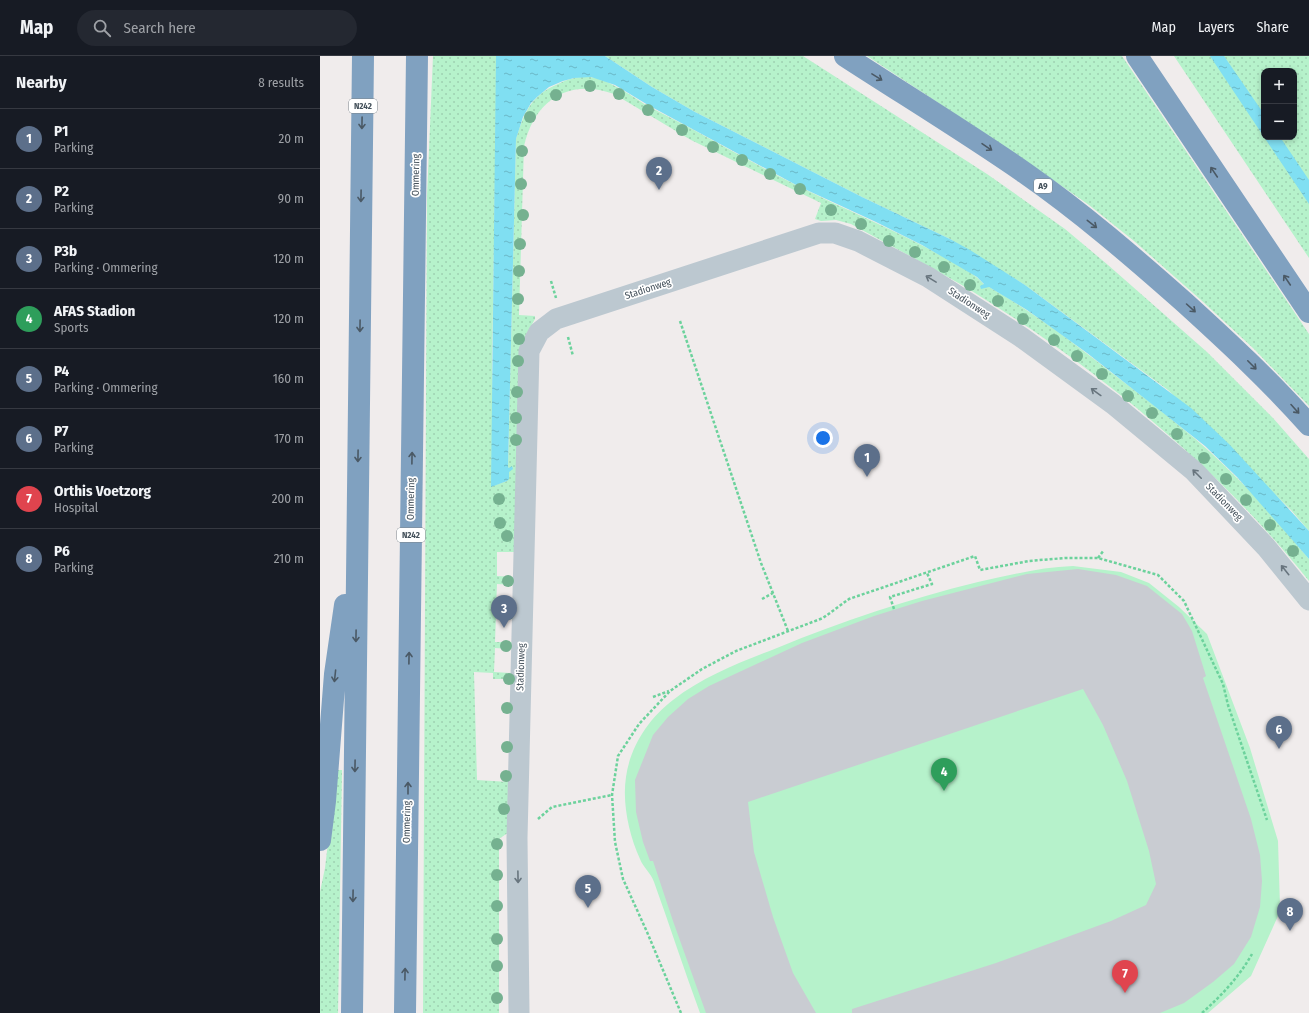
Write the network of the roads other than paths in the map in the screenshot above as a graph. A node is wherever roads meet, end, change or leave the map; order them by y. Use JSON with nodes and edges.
{"nodes":[{"id":1,"x":363,"y":56,"type":"edge"},
{"id":2,"x":417,"y":56,"type":"edge"},
{"id":3,"x":845,"y":56,"type":"edge"},
{"id":4,"x":1137,"y":56,"type":"edge"},
{"id":5,"x":1309,"y":312,"type":"edge"},
{"id":6,"x":1309,"y":425,"type":"edge"},
{"id":7,"x":357,"y":527,"type":"junction"},
{"id":8,"x":1309,"y":600,"type":"edge"},
{"id":9,"x":320,"y":840,"type":"edge"},
{"id":10,"x":352,"y":1013,"type":"edge"},
{"id":11,"x":404,"y":1013,"type":"edge"},
{"id":12,"x":519,"y":1013,"type":"edge"}],
"edges":[{"from":1,"to":7,"type":"highway","number":"N242","one_way":true},
{"from":11,"to":2,"type":"highway","name":"Ommering","number":"N242","one_way":true},
{"from":3,"to":6,"type":"highway","number":"A9","one_way":true},
{"from":5,"to":4,"type":"highway","one_way":true},
{"from":7,"to":9,"type":"highway","number":"N242","one_way":true},
{"from":7,"to":10,"type":"highway","number":"N242","one_way":true},
{"from":8,"to":12,"type":"lane","name":"Stadionweg","one_way":true}]}
